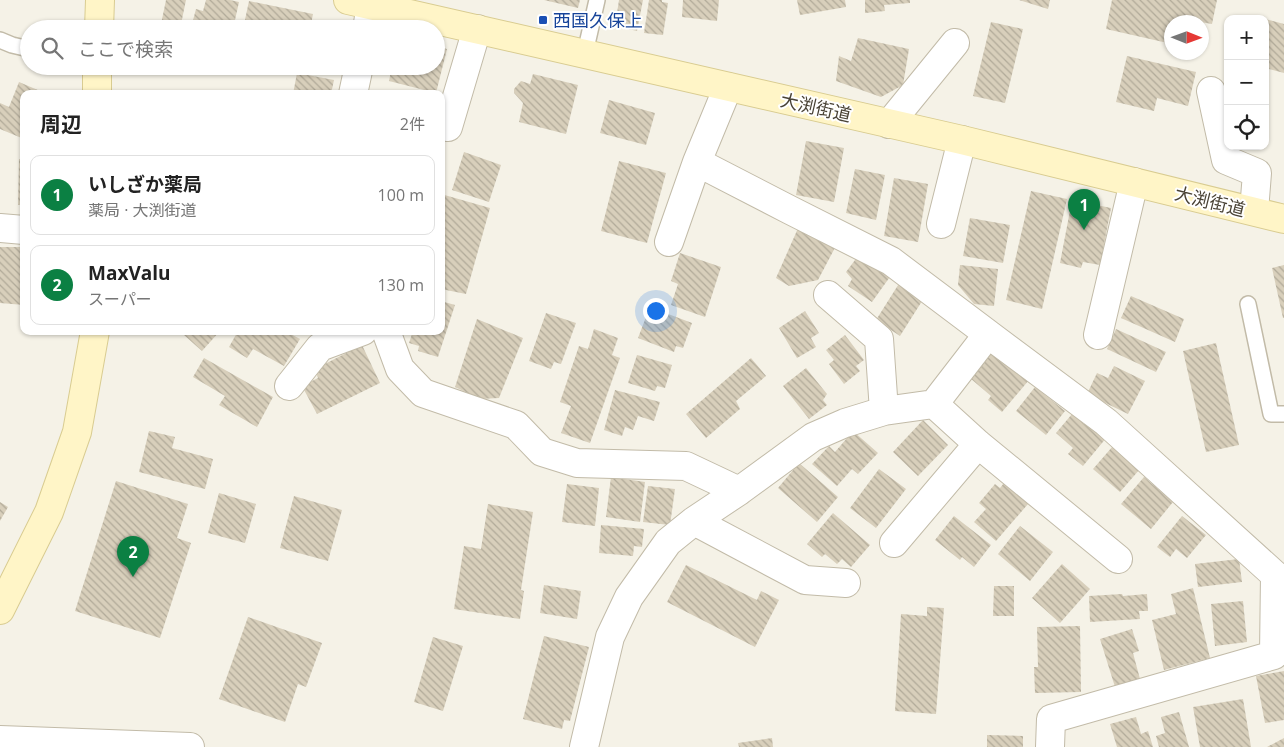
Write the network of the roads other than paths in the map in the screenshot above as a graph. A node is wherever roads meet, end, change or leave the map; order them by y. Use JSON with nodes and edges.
{"nodes":[{"id":1,"x":100,"y":0,"type":"edge"},
{"id":2,"x":597,"y":0,"type":"edge"},
{"id":3,"x":425,"y":8,"type":"edge"},
{"id":4,"x":362,"y":11,"type":"edge"},
{"id":5,"x":99,"y":20,"type":"edge"},
{"id":6,"x":477,"y":28,"type":"junction"},
{"id":7,"x":0,"y":40,"type":"edge"},
{"id":8,"x":955,"y":43,"type":"dead end"},
{"id":9,"x":20,"y":47,"type":"edge"},
{"id":10,"x":585,"y":53,"type":"junction"},
{"id":11,"x":97,"y":75,"type":"edge"},
{"id":12,"x":357,"y":75,"type":"edge"},
{"id":13,"x":728,"y":87,"type":"junction"},
{"id":14,"x":97,"y":90,"type":"edge"},
{"id":15,"x":354,"y":90,"type":"edge"},
{"id":16,"x":1211,"y":91,"type":"dead end"},
{"id":17,"x":889,"y":124,"type":"junction"},
{"id":18,"x":448,"y":127,"type":"dead end"},
{"id":19,"x":962,"y":140,"type":"junction"},
{"id":20,"x":697,"y":162,"type":"junction"},
{"id":21,"x":1134,"y":182,"type":"junction"},
{"id":22,"x":1254,"y":211,"type":"junction"},
{"id":23,"x":1284,"y":219,"type":"edge"},
{"id":24,"x":941,"y":224,"type":"dead end"},
{"id":25,"x":0,"y":228,"type":"edge"},
{"id":26,"x":20,"y":230,"type":"edge"},
{"id":27,"x":669,"y":242,"type":"dead end"},
{"id":28,"x":828,"y":295,"type":"dead end"},
{"id":29,"x":1248,"y":304,"type":"dead end"},
{"id":30,"x":988,"y":334,"type":"junction"},
{"id":31,"x":94,"y":335,"type":"edge"},
{"id":32,"x":353,"y":335,"type":"edge"},
{"id":33,"x":387,"y":335,"type":"edge"},
{"id":34,"x":1098,"y":335,"type":"dead end"},
{"id":35,"x":289,"y":386,"type":"dead end"},
{"id":36,"x":934,"y":404,"type":"junction"},
{"id":37,"x":884,"y":411,"type":"junction"},
{"id":38,"x":1284,"y":414,"type":"edge"},
{"id":39,"x":978,"y":444,"type":"junction"},
{"id":40,"x":739,"y":491,"type":"junction"},
{"id":41,"x":694,"y":521,"type":"junction"},
{"id":42,"x":894,"y":543,"type":"dead end"},
{"id":43,"x":1118,"y":559,"type":"dead end"},
{"id":44,"x":1280,"y":578,"type":"edge"},
{"id":45,"x":846,"y":583,"type":"dead end"},
{"id":46,"x":0,"y":610,"type":"edge"},
{"id":47,"x":0,"y":740,"type":"edge"},
{"id":48,"x":41,"y":744,"type":"edge"},
{"id":49,"x":190,"y":747,"type":"edge"},
{"id":50,"x":584,"y":747,"type":"edge"},
{"id":51,"x":1050,"y":747,"type":"edge"}],
"edges":[{"from":1,"to":5,"type":"street"},
{"from":2,"to":10,"type":"lane"},
{"from":3,"to":4,"type":"street","name":"大渕街道"},
{"from":3,"to":6,"type":"street","name":"大渕街道"},
{"from":6,"to":10,"type":"street","name":"大渕街道"},
{"from":6,"to":18,"type":"street"},
{"from":7,"to":9,"type":"lane"},
{"from":8,"to":17,"type":"street"},
{"from":10,"to":13,"type":"street","name":"大渕街道"},
{"from":11,"to":14,"type":"street"},
{"from":12,"to":15,"type":"street"},
{"from":13,"to":17,"type":"street","name":"大渕街道"},
{"from":13,"to":20,"type":"street"},
{"from":16,"to":22,"type":"street"},
{"from":17,"to":19,"type":"street","name":"大渕街道"},
{"from":19,"to":21,"type":"street","name":"大渕街道"},
{"from":19,"to":24,"type":"street"},
{"from":20,"to":27,"type":"street"},
{"from":20,"to":30,"type":"street"},
{"from":21,"to":22,"type":"street","name":"大渕街道"},
{"from":21,"to":34,"type":"street"},
{"from":22,"to":23,"type":"street","name":"大渕街道"},
{"from":25,"to":26,"type":"street"},
{"from":28,"to":37,"type":"street"},
{"from":29,"to":38,"type":"lane"},
{"from":30,"to":36,"type":"street"},
{"from":30,"to":44,"type":"street"},
{"from":31,"to":46,"type":"street"},
{"from":32,"to":35,"type":"street"},
{"from":33,"to":40,"type":"street"},
{"from":36,"to":37,"type":"street"},
{"from":36,"to":39,"type":"street"},
{"from":37,"to":40,"type":"street"},
{"from":39,"to":42,"type":"street"},
{"from":39,"to":43,"type":"street"},
{"from":40,"to":41,"type":"street"},
{"from":41,"to":45,"type":"street"},
{"from":41,"to":50,"type":"street"},
{"from":44,"to":51,"type":"street"},
{"from":47,"to":48,"type":"street"},
{"from":48,"to":49,"type":"street"}]}
